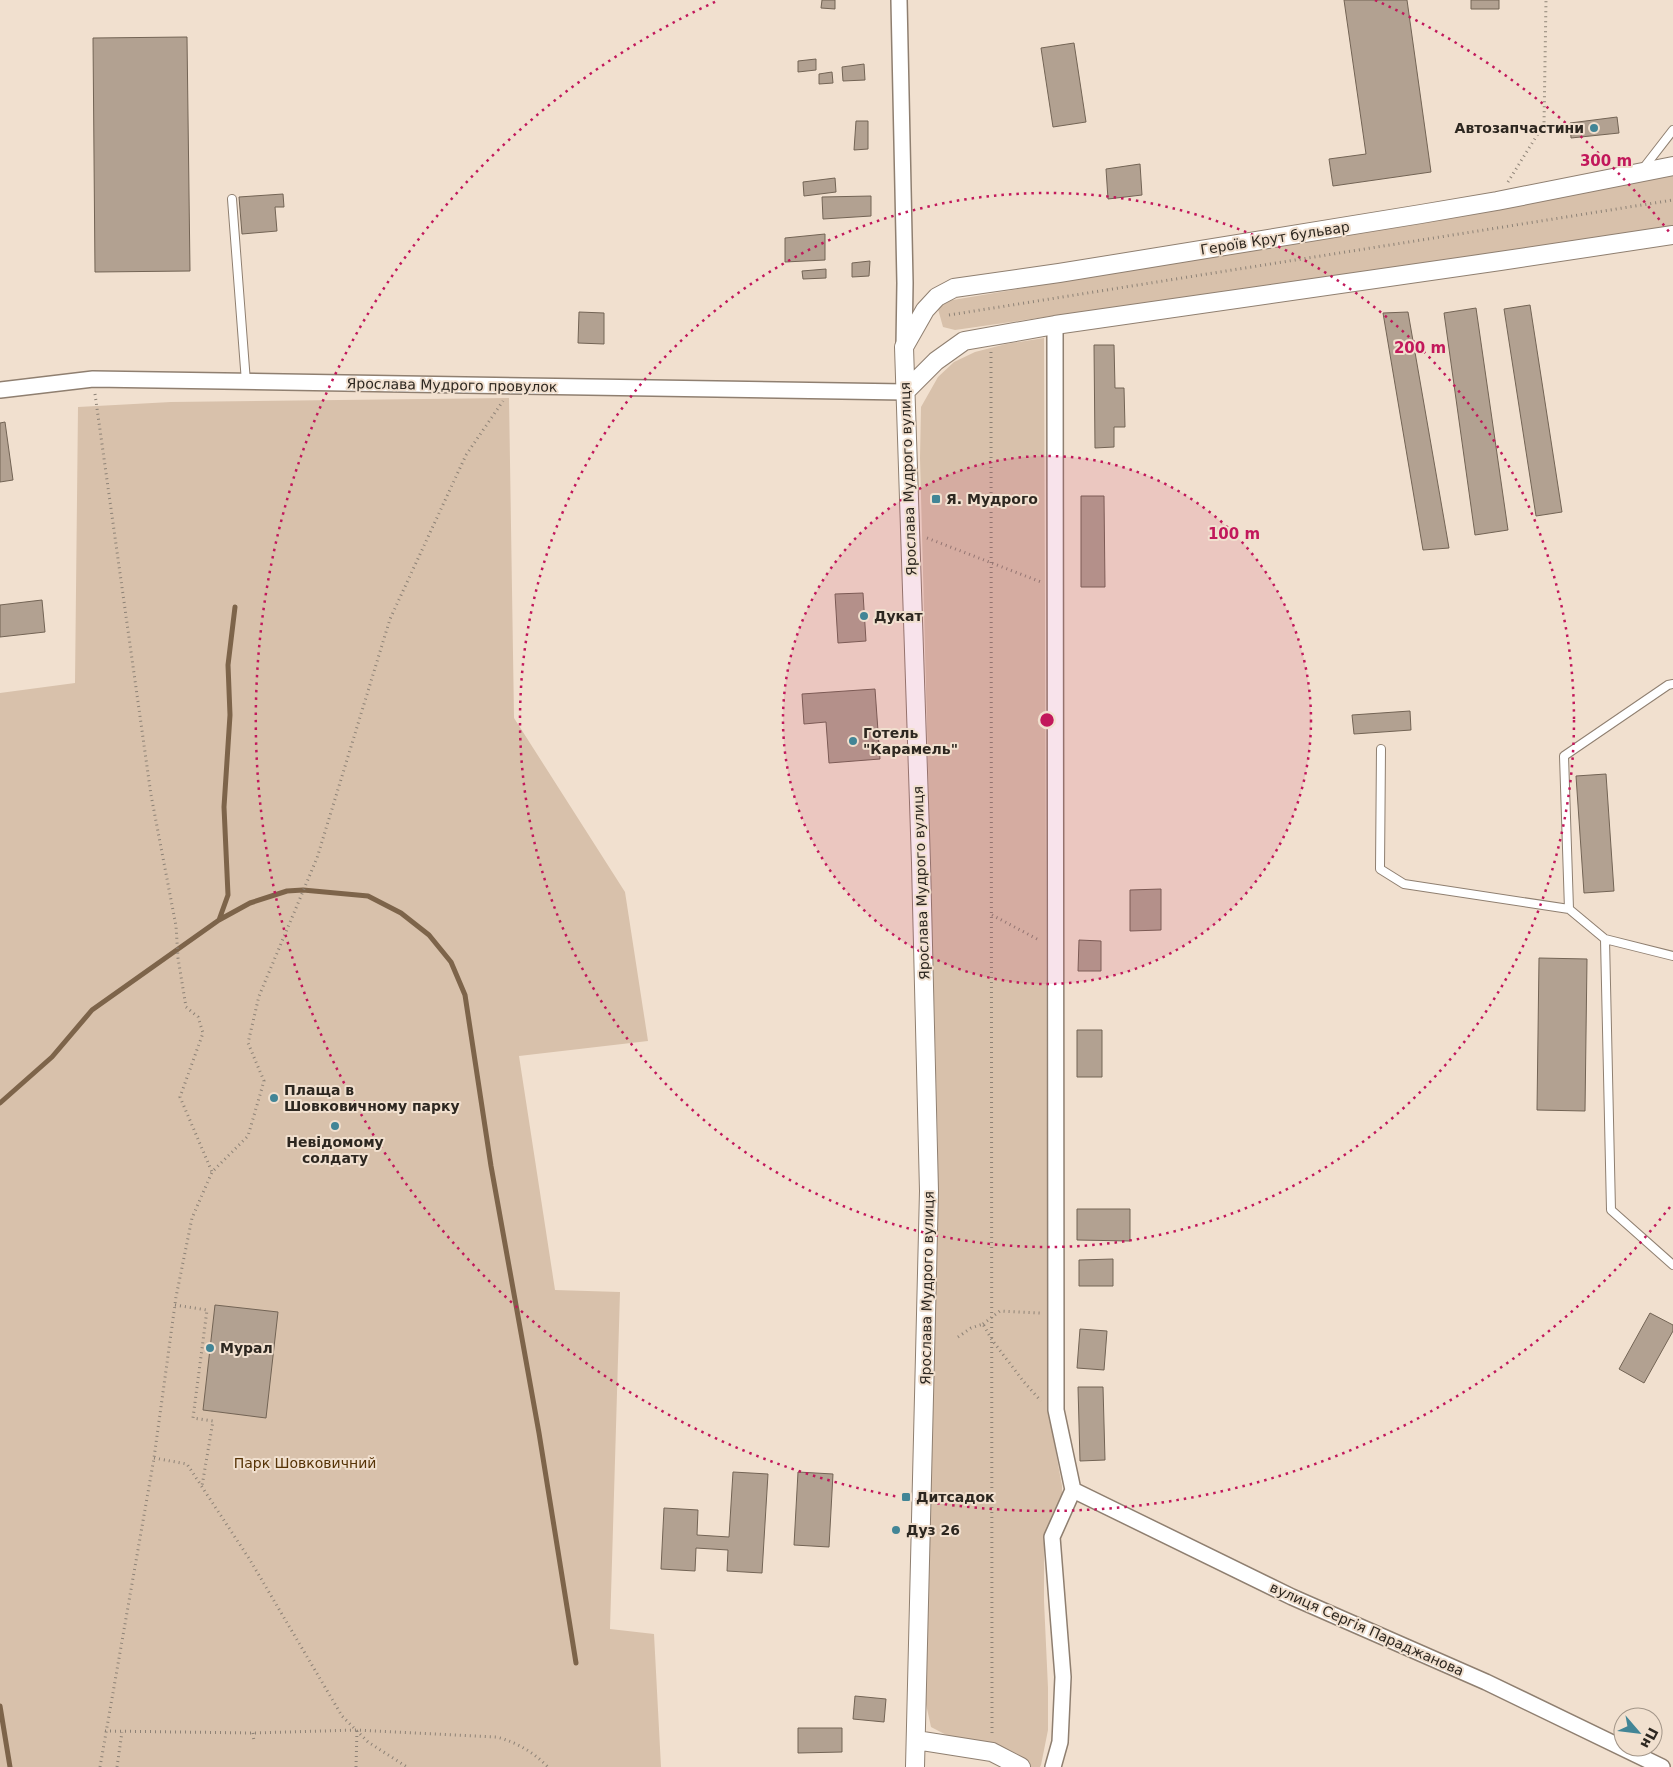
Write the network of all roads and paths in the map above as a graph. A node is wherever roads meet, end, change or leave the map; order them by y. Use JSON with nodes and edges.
{"nodes":[{"id":1,"x":899,"y":0,"type":"edge"},
{"id":2,"x":1546,"y":0,"type":"edge"},
{"id":3,"x":1673,"y":130,"type":"edge"},
{"id":4,"x":1673,"y":166,"type":"edge"},
{"id":5,"x":1640,"y":172,"type":"junction"},
{"id":6,"x":232,"y":199,"type":"dead end"},
{"id":7,"x":1673,"y":200,"type":"edge"},
{"id":8,"x":1497,"y":201,"type":"junction"},
{"id":9,"x":1477,"y":231,"type":"junction"},
{"id":10,"x":1673,"y":235,"type":"edge"},
{"id":11,"x":949,"y":315,"type":"dead end"},
{"id":12,"x":1055,"y":325,"type":"junction"},
{"id":13,"x":991,"y":336,"type":"junction"},
{"id":14,"x":904,"y":347,"type":"junction"},
{"id":15,"x":93,"y":379,"type":"junction"},
{"id":16,"x":246,"y":382,"type":"junction"},
{"id":17,"x":513,"y":386,"type":"junction"},
{"id":18,"x":0,"y":390,"type":"edge"},
{"id":19,"x":905,"y":392,"type":"junction"},
{"id":20,"x":910,"y":531,"type":"junction"},
{"id":21,"x":992,"y":563,"type":"junction"},
{"id":22,"x":1055,"y":587,"type":"junction"},
{"id":23,"x":1673,"y":684,"type":"edge"},
{"id":24,"x":1381,"y":750,"type":"dead end"},
{"id":25,"x":1570,"y":909,"type":"junction"},
{"id":26,"x":992,"y":915,"type":"junction"},
{"id":27,"x":1604,"y":939,"type":"junction"},
{"id":28,"x":1056,"y":948,"type":"junction"},
{"id":29,"x":1673,"y":956,"type":"edge"},
{"id":30,"x":212,"y":1172,"type":"junction"},
{"id":31,"x":1673,"y":1265,"type":"edge"},
{"id":32,"x":175,"y":1305,"type":"junction"},
{"id":33,"x":1056,"y":1314,"type":"junction"},
{"id":34,"x":992,"y":1316,"type":"junction"},
{"id":35,"x":983,"y":1324,"type":"junction"},
{"id":36,"x":958,"y":1336,"type":"dead end"},
{"id":37,"x":992,"y":1340,"type":"junction"},
{"id":38,"x":1056,"y":1410,"type":"junction"},
{"id":39,"x":154,"y":1458,"type":"junction"},
{"id":40,"x":202,"y":1486,"type":"junction"},
{"id":41,"x":1073,"y":1490,"type":"junction"},
{"id":42,"x":357,"y":1730,"type":"junction"},
{"id":43,"x":105,"y":1731,"type":"junction"},
{"id":44,"x":122,"y":1732,"type":"junction"},
{"id":45,"x":253,"y":1733,"type":"junction"},
{"id":46,"x":916,"y":1740,"type":"junction"},
{"id":47,"x":254,"y":1742,"type":"dead end"},
{"id":48,"x":992,"y":1752,"type":"junction"},
{"id":49,"x":100,"y":1767,"type":"edge"},
{"id":50,"x":117,"y":1767,"type":"edge"},
{"id":51,"x":356,"y":1767,"type":"edge"},
{"id":52,"x":407,"y":1767,"type":"edge"},
{"id":53,"x":548,"y":1767,"type":"edge"},
{"id":54,"x":915,"y":1767,"type":"edge"},
{"id":55,"x":1021,"y":1767,"type":"edge"},
{"id":56,"x":1053,"y":1767,"type":"edge"},
{"id":57,"x":1662,"y":1767,"type":"edge"}],
"edges":[{"from":1,"to":14,"type":"street","name":"Ярослава Мудрого вулиця"},
{"from":2,"to":8,"type":"path"},
{"from":3,"to":5,"type":"lane"},
{"from":4,"to":5,"type":"street","name":"Героїв Крут бульвар"},
{"from":5,"to":8,"type":"street","name":"Героїв Крут бульвар"},
{"from":6,"to":16,"type":"lane"},
{"from":7,"to":9,"type":"path"},
{"from":8,"to":9,"type":"path"},
{"from":8,"to":14,"type":"street","name":"Героїв Крут бульвар"},
{"from":9,"to":11,"type":"path"},
{"from":10,"to":12,"type":"street"},
{"from":12,"to":13,"type":"street"},
{"from":12,"to":22,"type":"street"},
{"from":13,"to":19,"type":"street"},
{"from":13,"to":21,"type":"path"},
{"from":14,"to":19,"type":"street","name":"Ярослава Мудрого вулиця"},
{"from":15,"to":16,"type":"street","name":"Ярослава Мудрого провулок"},
{"from":15,"to":18,"type":"street","name":"Ярослава Мудрого провулок"},
{"from":15,"to":30,"type":"path"},
{"from":16,"to":17,"type":"street","name":"Ярослава Мудрого провулок"},
{"from":17,"to":19,"type":"street","name":"Ярослава Мудрого провулок"},
{"from":17,"to":30,"type":"path"},
{"from":19,"to":20,"type":"street","name":"Ярослава Мудрого вулиця"},
{"from":20,"to":21,"type":"path"},
{"from":20,"to":46,"type":"street","name":"Ярослава Мудрого вулиця"},
{"from":21,"to":22,"type":"path"},
{"from":21,"to":26,"type":"path"},
{"from":22,"to":28,"type":"street"},
{"from":23,"to":25,"type":"lane"},
{"from":24,"to":25,"type":"lane"},
{"from":25,"to":27,"type":"lane"},
{"from":26,"to":28,"type":"path"},
{"from":26,"to":34,"type":"path"},
{"from":27,"to":29,"type":"lane"},
{"from":27,"to":31,"type":"lane"},
{"from":28,"to":33,"type":"street"},
{"from":30,"to":32,"type":"path"},
{"from":32,"to":39,"type":"path"},
{"from":32,"to":40,"type":"path"},
{"from":33,"to":34,"type":"path"},
{"from":33,"to":38,"type":"street"},
{"from":34,"to":35,"type":"path"},
{"from":34,"to":37,"type":"path"},
{"from":35,"to":36,"type":"path"},
{"from":35,"to":37,"type":"path"},
{"from":37,"to":38,"type":"path"},
{"from":37,"to":48,"type":"path"},
{"from":38,"to":41,"type":"street"},
{"from":39,"to":40,"type":"path"},
{"from":39,"to":43,"type":"path"},
{"from":40,"to":42,"type":"path"},
{"from":41,"to":56,"type":"street"},
{"from":41,"to":57,"type":"street","name":"вулиця Сергія Параджанова"},
{"from":42,"to":45,"type":"path"},
{"from":42,"to":51,"type":"path"},
{"from":42,"to":52,"type":"path"},
{"from":42,"to":53,"type":"path"},
{"from":43,"to":44,"type":"path"},
{"from":43,"to":49,"type":"path"},
{"from":44,"to":45,"type":"path"},
{"from":44,"to":50,"type":"path"},
{"from":45,"to":47,"type":"path"},
{"from":46,"to":48,"type":"street"},
{"from":46,"to":54,"type":"street","name":"Ярослава Мудрого вулиця"},
{"from":48,"to":55,"type":"street"}]}
